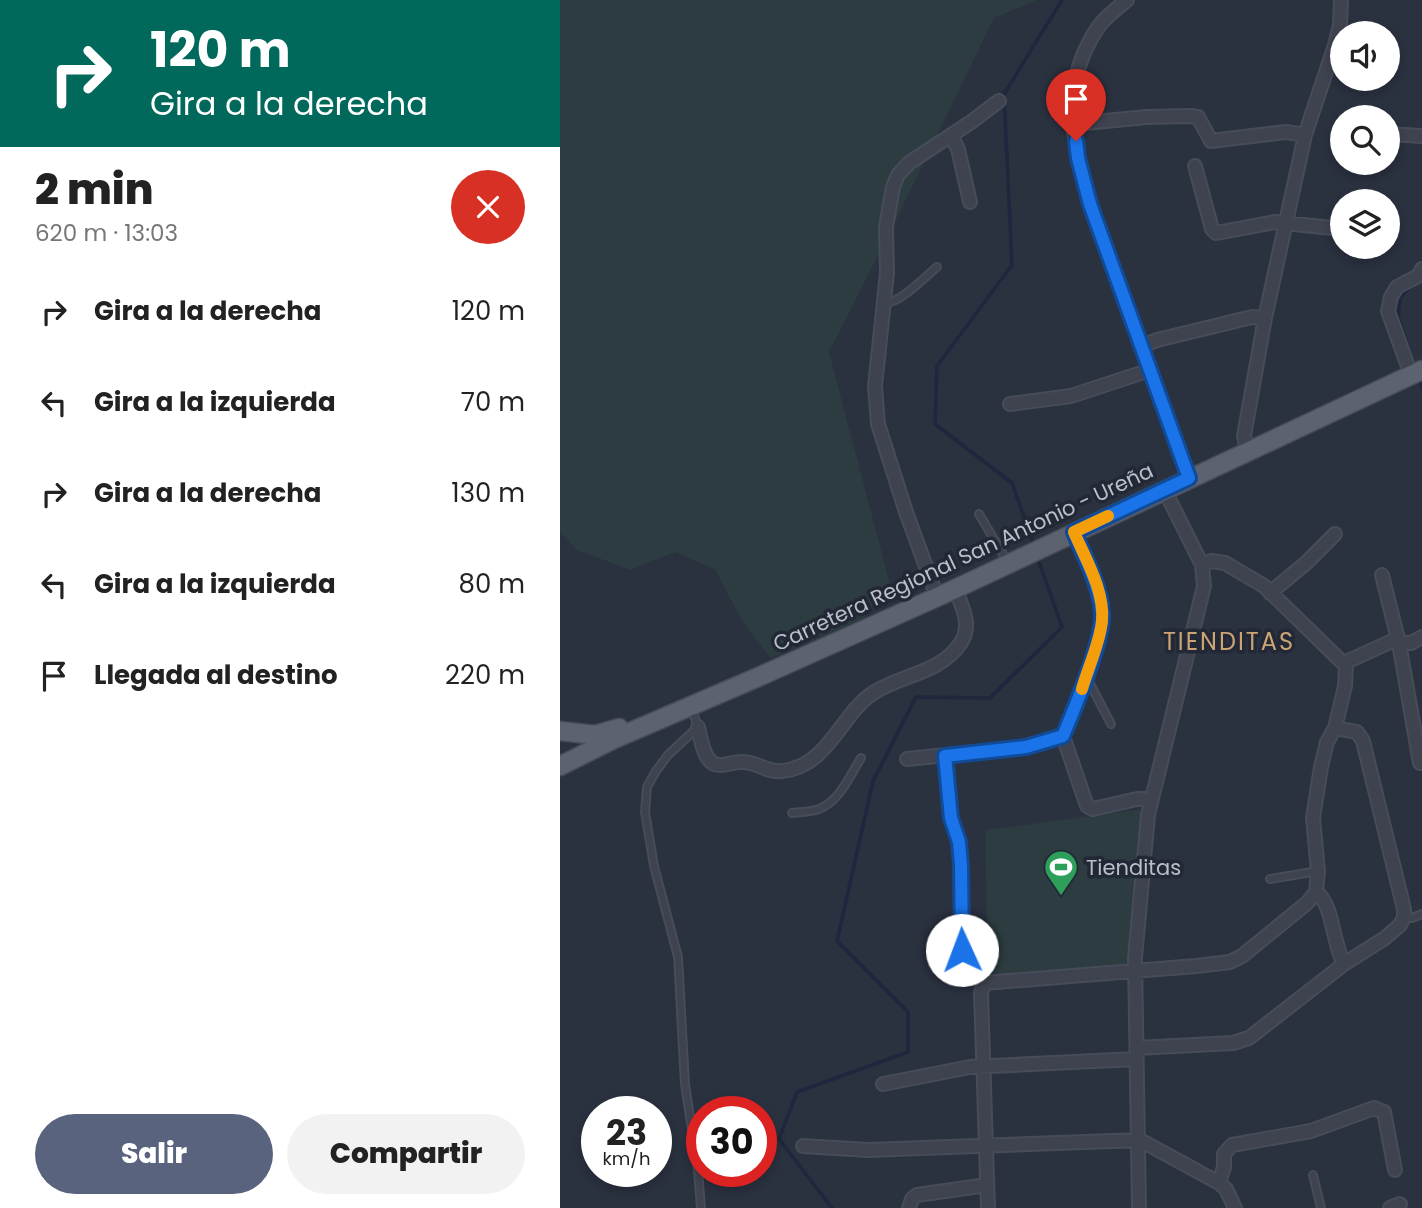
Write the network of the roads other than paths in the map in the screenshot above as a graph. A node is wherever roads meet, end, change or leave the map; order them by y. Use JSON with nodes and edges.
{"nodes":[{"id":1,"x":1127,"y":0,"type":"edge"},
{"id":2,"x":1341,"y":0,"type":"edge"},
{"id":3,"x":999,"y":101,"type":"dead end"},
{"id":4,"x":1074,"y":124,"type":"junction"},
{"id":5,"x":951,"y":135,"type":"junction"},
{"id":6,"x":1305,"y":135,"type":"junction"},
{"id":7,"x":1400,"y":135,"type":"edge"},
{"id":8,"x":1422,"y":136,"type":"edge"},
{"id":9,"x":1195,"y":166,"type":"dead end"},
{"id":10,"x":970,"y":202,"type":"dead end"},
{"id":11,"x":1288,"y":222,"type":"junction"},
{"id":12,"x":1330,"y":227,"type":"edge"},
{"id":13,"x":937,"y":267,"type":"dead end"},
{"id":14,"x":1422,"y":270,"type":"edge"},
{"id":15,"x":884,"y":303,"type":"junction"},
{"id":16,"x":1265,"y":318,"type":"junction"},
{"id":17,"x":1142,"y":346,"type":"junction"},
{"id":18,"x":1150,"y":370,"type":"junction"},
{"id":19,"x":1416,"y":372,"type":"edge"},
{"id":20,"x":1010,"y":404,"type":"dead end"},
{"id":21,"x":1247,"y":450,"type":"junction"},
{"id":22,"x":1189,"y":478,"type":"junction"},
{"id":23,"x":1164,"y":489,"type":"junction"},
{"id":24,"x":979,"y":514,"type":"dead end"},
{"id":25,"x":1074,"y":532,"type":"junction"},
{"id":26,"x":1335,"y":534,"type":"dead end"},
{"id":27,"x":1015,"y":559,"type":"junction"},
{"id":28,"x":1202,"y":565,"type":"junction"},
{"id":29,"x":1382,"y":575,"type":"dead end"},
{"id":30,"x":955,"y":589,"type":"junction"},
{"id":31,"x":1270,"y":593,"type":"junction"},
{"id":32,"x":937,"y":597,"type":"junction"},
{"id":33,"x":1422,"y":637,"type":"edge"},
{"id":34,"x":1399,"y":643,"type":"junction"},
{"id":35,"x":1344,"y":663,"type":"junction"},
{"id":36,"x":1086,"y":677,"type":"junction"},
{"id":37,"x":756,"y":678,"type":"junction"},
{"id":38,"x":691,"y":707,"type":"junction"},
{"id":39,"x":1111,"y":724,"type":"dead end"},
{"id":40,"x":698,"y":727,"type":"junction"},
{"id":41,"x":1335,"y":728,"type":"junction"},
{"id":42,"x":560,"y":731,"type":"edge"},
{"id":43,"x":1063,"y":736,"type":"junction"},
{"id":44,"x":945,"y":756,"type":"junction"},
{"id":45,"x":861,"y":758,"type":"dead end"},
{"id":46,"x":907,"y":759,"type":"dead end"},
{"id":47,"x":1420,"y":763,"type":"dead end"},
{"id":48,"x":560,"y":766,"type":"edge"},
{"id":49,"x":1151,"y":799,"type":"junction"},
{"id":50,"x":792,"y":813,"type":"dead end"},
{"id":51,"x":1318,"y":871,"type":"junction"},
{"id":52,"x":1269,"y":879,"type":"dead end"},
{"id":53,"x":1316,"y":892,"type":"junction"},
{"id":54,"x":1422,"y":914,"type":"edge"},
{"id":55,"x":1404,"y":917,"type":"junction"},
{"id":56,"x":1344,"y":964,"type":"junction"},
{"id":57,"x":1135,"y":971,"type":"junction"},
{"id":58,"x":984,"y":983,"type":"junction"},
{"id":59,"x":1136,"y":1053,"type":"junction"},
{"id":60,"x":983,"y":1066,"type":"junction"},
{"id":61,"x":883,"y":1084,"type":"dead end"},
{"id":62,"x":1138,"y":1140,"type":"junction"},
{"id":63,"x":803,"y":1146,"type":"dead end"},
{"id":64,"x":985,"y":1146,"type":"junction"},
{"id":65,"x":1395,"y":1170,"type":"dead end"},
{"id":66,"x":1313,"y":1175,"type":"dead end"},
{"id":67,"x":1219,"y":1183,"type":"junction"},
{"id":68,"x":987,"y":1185,"type":"junction"},
{"id":69,"x":701,"y":1208,"type":"edge"},
{"id":70,"x":909,"y":1208,"type":"edge"},
{"id":71,"x":988,"y":1208,"type":"edge"},
{"id":72,"x":1139,"y":1208,"type":"edge"},
{"id":73,"x":1236,"y":1208,"type":"edge"},
{"id":74,"x":1321,"y":1208,"type":"edge"}],
"edges":[{"from":1,"to":4,"type":"street"},
{"from":2,"to":6,"type":"street"},
{"from":3,"to":5,"type":"street"},
{"from":4,"to":6,"type":"street"},
{"from":4,"to":17,"type":"street"},
{"from":5,"to":10,"type":"street"},
{"from":5,"to":15,"type":"street"},
{"from":6,"to":11,"type":"street"},
{"from":7,"to":8,"type":"street"},
{"from":9,"to":11,"type":"street"},
{"from":11,"to":12,"type":"street"},
{"from":11,"to":16,"type":"street"},
{"from":13,"to":15,"type":"lane"},
{"from":14,"to":19,"type":"street"},
{"from":15,"to":32,"type":"street"},
{"from":16,"to":17,"type":"street"},
{"from":16,"to":21,"type":"street"},
{"from":17,"to":18,"type":"street"},
{"from":18,"to":20,"type":"street"},
{"from":18,"to":22,"type":"street"},
{"from":19,"to":21,"type":"main road","name":"Carretera Regional San Antonio - Ureña"},
{"from":21,"to":22,"type":"main road","name":"Carretera Regional San Antonio - Ureña"},
{"from":22,"to":23,"type":"main road","name":"Carretera Regional San Antonio - Ureña"},
{"from":23,"to":25,"type":"main road","name":"Carretera Regional San Antonio - Ureña"},
{"from":23,"to":28,"type":"street"},
{"from":24,"to":27,"type":"lane"},
{"from":25,"to":27,"type":"main road","name":"Carretera Regional San Antonio - Ureña"},
{"from":25,"to":36,"type":"street"},
{"from":26,"to":31,"type":"street"},
{"from":27,"to":30,"type":"main road","name":"Carretera Regional San Antonio - Ureña"},
{"from":28,"to":31,"type":"street"},
{"from":28,"to":49,"type":"street"},
{"from":29,"to":34,"type":"street"},
{"from":30,"to":32,"type":"main road","name":"Carretera Regional San Antonio - Ureña"},
{"from":30,"to":40,"type":"street"},
{"from":31,"to":35,"type":"street"},
{"from":32,"to":37,"type":"main road","name":"Carretera Regional San Antonio - Ureña"},
{"from":33,"to":34,"type":"street"},
{"from":34,"to":35,"type":"street"},
{"from":34,"to":47,"type":"street"},
{"from":35,"to":41,"type":"street"},
{"from":36,"to":39,"type":"lane"},
{"from":36,"to":43,"type":"street"},
{"from":37,"to":38,"type":"main road","name":"Carretera Regional San Antonio - Ureña"},
{"from":37,"to":42,"type":"main road"},
{"from":38,"to":40,"type":"lane"},
{"from":38,"to":48,"type":"main road","name":"Carretera Regional San Antonio - Ureña"},
{"from":40,"to":69,"type":"lane"},
{"from":41,"to":51,"type":"street"},
{"from":41,"to":55,"type":"street"},
{"from":43,"to":44,"type":"street"},
{"from":43,"to":49,"type":"street"},
{"from":44,"to":46,"type":"street"},
{"from":44,"to":58,"type":"street"},
{"from":45,"to":50,"type":"lane"},
{"from":49,"to":57,"type":"street"},
{"from":51,"to":52,"type":"lane"},
{"from":51,"to":53,"type":"street"},
{"from":53,"to":56,"type":"street"},
{"from":53,"to":57,"type":"street"},
{"from":54,"to":55,"type":"lane"},
{"from":55,"to":56,"type":"street"},
{"from":56,"to":59,"type":"street"},
{"from":57,"to":58,"type":"street"},
{"from":57,"to":59,"type":"street"},
{"from":58,"to":60,"type":"street"},
{"from":59,"to":60,"type":"street"},
{"from":59,"to":62,"type":"street"},
{"from":60,"to":61,"type":"street"},
{"from":60,"to":64,"type":"street"},
{"from":62,"to":64,"type":"street"},
{"from":62,"to":67,"type":"street"},
{"from":62,"to":72,"type":"street"},
{"from":63,"to":64,"type":"street"},
{"from":64,"to":68,"type":"street"},
{"from":65,"to":67,"type":"street"},
{"from":66,"to":74,"type":"lane"},
{"from":67,"to":73,"type":"street"},
{"from":68,"to":70,"type":"street"},
{"from":68,"to":71,"type":"street"}]}
